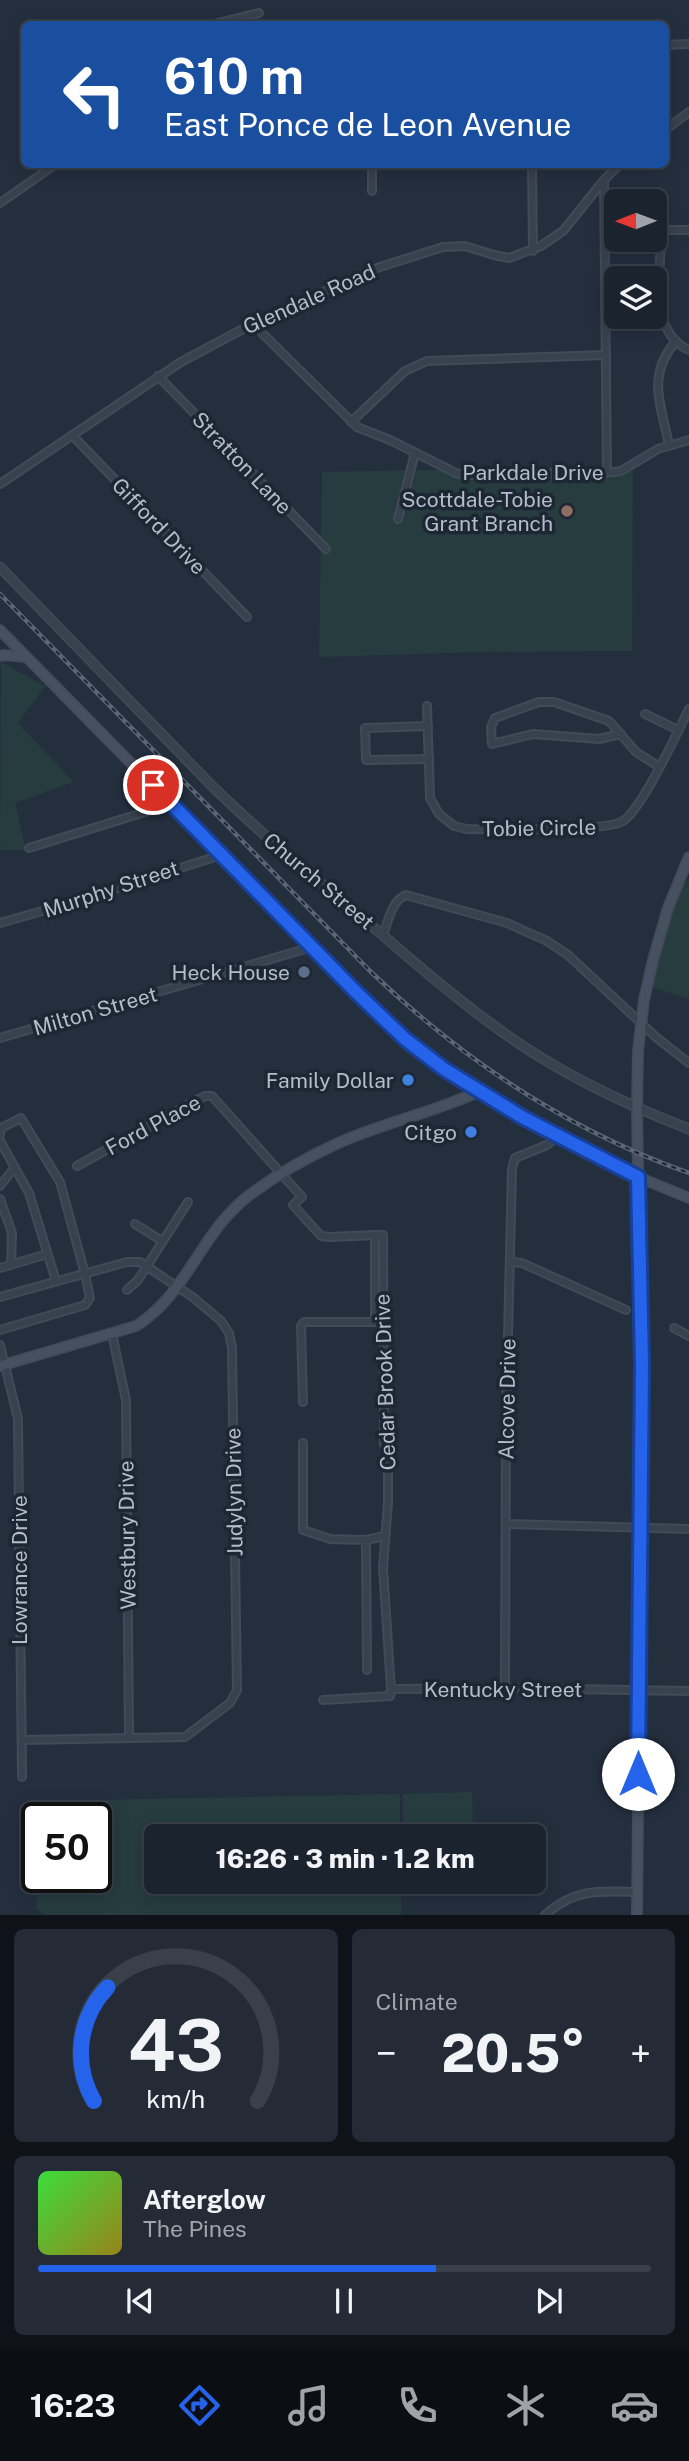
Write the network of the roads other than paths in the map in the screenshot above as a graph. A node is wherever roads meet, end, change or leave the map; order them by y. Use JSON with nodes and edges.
{"nodes":[{"id":1,"x":259,"y":13,"type":"dead end"},
{"id":2,"x":226,"y":21,"type":"edge"},
{"id":3,"x":669,"y":44,"type":"edge"},
{"id":4,"x":689,"y":44,"type":"edge"},
{"id":5,"x":689,"y":112,"type":"edge"},
{"id":6,"x":669,"y":127,"type":"edge"},
{"id":7,"x":50,"y":168,"type":"edge"},
{"id":8,"x":372,"y":168,"type":"edge"},
{"id":9,"x":532,"y":168,"type":"edge"},
{"id":10,"x":616,"y":168,"type":"edge"},
{"id":11,"x":604,"y":180,"type":"junction"},
{"id":12,"x":372,"y":191,"type":"dead end"},
{"id":13,"x":0,"y":203,"type":"edge"},
{"id":14,"x":689,"y":230,"type":"edge"},
{"id":15,"x":533,"y":251,"type":"junction"},
{"id":16,"x":256,"y":322,"type":"junction"},
{"id":17,"x":676,"y":341,"type":"junction"},
{"id":18,"x":689,"y":350,"type":"edge"},
{"id":19,"x":606,"y":355,"type":"junction"},
{"id":20,"x":158,"y":376,"type":"junction"},
{"id":21,"x":351,"y":422,"type":"junction"},
{"id":22,"x":72,"y":435,"type":"junction"},
{"id":23,"x":689,"y":440,"type":"edge"},
{"id":24,"x":669,"y":445,"type":"junction"},
{"id":25,"x":415,"y":453,"type":"junction"},
{"id":26,"x":607,"y":473,"type":"junction"},
{"id":27,"x":0,"y":484,"type":"edge"},
{"id":28,"x":398,"y":519,"type":"dead end"},
{"id":29,"x":326,"y":549,"type":"dead end"},
{"id":30,"x":0,"y":567,"type":"edge"},
{"id":31,"x":247,"y":617,"type":"dead end"},
{"id":32,"x":0,"y":630,"type":"edge"},
{"id":33,"x":0,"y":656,"type":"edge"},
{"id":34,"x":27,"y":657,"type":"junction"},
{"id":35,"x":427,"y":706,"type":"dead end"},
{"id":36,"x":689,"y":709,"type":"edge"},
{"id":37,"x":645,"y":714,"type":"dead end"},
{"id":38,"x":428,"y":726,"type":"junction"},
{"id":39,"x":678,"y":730,"type":"junction"},
{"id":40,"x":621,"y":734,"type":"junction"},
{"id":41,"x":429,"y":759,"type":"junction"},
{"id":42,"x":658,"y":766,"type":"junction"},
{"id":43,"x":172,"y":804,"type":"junction"},
{"id":44,"x":29,"y":848,"type":"dead end"},
{"id":45,"x":221,"y":855,"type":"junction"},
{"id":46,"x":689,"y":857,"type":"edge"},
{"id":47,"x":0,"y":923,"type":"edge"},
{"id":48,"x":383,"y":935,"type":"junction"},
{"id":49,"x":312,"y":947,"type":"junction"},
{"id":50,"x":641,"y":1022,"type":"junction"},
{"id":51,"x":0,"y":1038,"type":"edge"},
{"id":52,"x":689,"y":1063,"type":"edge"},
{"id":53,"x":480,"y":1091,"type":"junction"},
{"id":54,"x":637,"y":1109,"type":"junction"},
{"id":55,"x":689,"y":1129,"type":"edge"},
{"id":56,"x":0,"y":1135,"type":"edge"},
{"id":57,"x":557,"y":1136,"type":"junction"},
{"id":58,"x":0,"y":1141,"type":"edge"},
{"id":59,"x":77,"y":1166,"type":"dead end"},
{"id":60,"x":15,"y":1167,"type":"junction"},
{"id":61,"x":281,"y":1173,"type":"junction"},
{"id":62,"x":638,"y":1177,"type":"junction"},
{"id":63,"x":0,"y":1186,"type":"edge"},
{"id":64,"x":689,"y":1198,"type":"edge"},
{"id":65,"x":0,"y":1199,"type":"edge"},
{"id":66,"x":188,"y":1202,"type":"dead end"},
{"id":67,"x":135,"y":1224,"type":"dead end"},
{"id":68,"x":162,"y":1241,"type":"junction"},
{"id":69,"x":47,"y":1254,"type":"junction"},
{"id":70,"x":510,"y":1262,"type":"junction"},
{"id":71,"x":12,"y":1265,"type":"junction"},
{"id":72,"x":146,"y":1266,"type":"junction"},
{"id":73,"x":0,"y":1268,"type":"edge"},
{"id":74,"x":85,"y":1274,"type":"junction"},
{"id":75,"x":56,"y":1281,"type":"junction"},
{"id":76,"x":178,"y":1288,"type":"junction"},
{"id":77,"x":127,"y":1290,"type":"dead end"},
{"id":78,"x":0,"y":1297,"type":"edge"},
{"id":79,"x":625,"y":1310,"type":"dead end"},
{"id":80,"x":379,"y":1322,"type":"junction"},
{"id":81,"x":674,"y":1328,"type":"dead end"},
{"id":82,"x":0,"y":1330,"type":"edge"},
{"id":83,"x":113,"y":1334,"type":"junction"},
{"id":84,"x":689,"y":1336,"type":"edge"},
{"id":85,"x":0,"y":1345,"type":"edge"},
{"id":86,"x":3,"y":1365,"type":"edge"},
{"id":87,"x":303,"y":1402,"type":"dead end"},
{"id":88,"x":303,"y":1443,"type":"dead end"},
{"id":89,"x":506,"y":1524,"type":"junction"},
{"id":90,"x":641,"y":1527,"type":"junction"},
{"id":91,"x":689,"y":1529,"type":"edge"},
{"id":92,"x":385,"y":1536,"type":"junction"},
{"id":93,"x":366,"y":1539,"type":"junction"},
{"id":94,"x":367,"y":1670,"type":"dead end"},
{"id":95,"x":505,"y":1688,"type":"junction"},
{"id":96,"x":391,"y":1689,"type":"junction"},
{"id":97,"x":639,"y":1690,"type":"junction"},
{"id":98,"x":689,"y":1691,"type":"edge"},
{"id":99,"x":323,"y":1700,"type":"dead end"},
{"id":100,"x":129,"y":1737,"type":"junction"},
{"id":101,"x":22,"y":1740,"type":"junction"},
{"id":102,"x":22,"y":1777,"type":"dead end"},
{"id":103,"x":637,"y":1892,"type":"junction"},
{"id":104,"x":545,"y":1915,"type":"edge"},
{"id":105,"x":637,"y":1915,"type":"edge"}],
"edges":[{"from":1,"to":2,"type":"street"},
{"from":3,"to":4,"type":"street"},
{"from":5,"to":6,"type":"street"},
{"from":7,"to":13,"type":"street"},
{"from":8,"to":12,"type":"street"},
{"from":9,"to":15,"type":"street"},
{"from":10,"to":11,"type":"street","name":"Glendale Road"},
{"from":11,"to":15,"type":"street","name":"Glendale Road"},
{"from":11,"to":19,"type":"street"},
{"from":14,"to":17,"type":"street"},
{"from":15,"to":16,"type":"street","name":"Glendale Road"},
{"from":16,"to":20,"type":"street","name":"Glendale Road"},
{"from":16,"to":21,"type":"street","name":"Parkdale Drive"},
{"from":17,"to":18,"type":"street"},
{"from":17,"to":24,"type":"street"},
{"from":19,"to":21,"type":"street"},
{"from":19,"to":26,"type":"street"},
{"from":20,"to":22,"type":"street","name":"Glendale Road"},
{"from":20,"to":29,"type":"street","name":"Stratton Lane"},
{"from":21,"to":25,"type":"street","name":"Parkdale Drive"},
{"from":22,"to":27,"type":"street","name":"Glendale Road"},
{"from":22,"to":31,"type":"street","name":"Gifford Drive"},
{"from":23,"to":24,"type":"street","name":"Parkdale Drive"},
{"from":24,"to":26,"type":"street","name":"Parkdale Drive"},
{"from":25,"to":26,"type":"street","name":"Parkdale Drive"},
{"from":25,"to":28,"type":"street"},
{"from":30,"to":48,"type":"street","name":"Church Street"},
{"from":32,"to":34,"type":"main road"},
{"from":33,"to":34,"type":"main road"},
{"from":34,"to":43,"type":"main road"},
{"from":35,"to":38,"type":"street","name":"Tobie Circle"},
{"from":36,"to":39,"type":"street","name":"Tobie Circle"},
{"from":37,"to":39,"type":"street"},
{"from":38,"to":41,"type":"street","name":"Tobie Circle"},
{"from":38,"to":41,"type":"street"},
{"from":39,"to":42,"type":"street","name":"Tobie Circle"},
{"from":40,"to":40,"type":"street"},
{"from":40,"to":42,"type":"street"},
{"from":41,"to":42,"type":"street","name":"Tobie Circle"},
{"from":43,"to":44,"type":"street"},
{"from":43,"to":45,"type":"main road"},
{"from":45,"to":47,"type":"street","name":"Murphy Street"},
{"from":45,"to":49,"type":"main road"},
{"from":46,"to":50,"type":"main road"},
{"from":48,"to":50,"type":"street"},
{"from":48,"to":54,"type":"street","name":"Church Street"},
{"from":49,"to":51,"type":"street","name":"Milton Street"},
{"from":49,"to":53,"type":"main road"},
{"from":50,"to":52,"type":"street"},
{"from":50,"to":54,"type":"main road"},
{"from":53,"to":57,"type":"main road"},
{"from":53,"to":61,"type":"main road"},
{"from":54,"to":55,"type":"street","name":"Church Street"},
{"from":54,"to":62,"type":"main road"},
{"from":56,"to":74,"type":"street"},
{"from":57,"to":62,"type":"main road"},
{"from":57,"to":70,"type":"street","name":"Alcove Drive"},
{"from":58,"to":60,"type":"street"},
{"from":59,"to":61,"type":"street","name":"Ford Place"},
{"from":60,"to":63,"type":"street"},
{"from":60,"to":69,"type":"street"},
{"from":61,"to":76,"type":"main road"},
{"from":61,"to":80,"type":"street","name":"Cedar Brook Drive"},
{"from":62,"to":64,"type":"main road"},
{"from":62,"to":90,"type":"main road"},
{"from":65,"to":71,"type":"street"},
{"from":66,"to":68,"type":"street"},
{"from":67,"to":68,"type":"street"},
{"from":68,"to":72,"type":"street"},
{"from":69,"to":71,"type":"street"},
{"from":69,"to":75,"type":"street"},
{"from":70,"to":79,"type":"street"},
{"from":70,"to":89,"type":"street","name":"Alcove Drive"},
{"from":71,"to":73,"type":"street"},
{"from":72,"to":74,"type":"street"},
{"from":72,"to":76,"type":"street","name":"Judylyn Drive"},
{"from":72,"to":77,"type":"street"},
{"from":74,"to":75,"type":"street"},
{"from":74,"to":82,"type":"street"},
{"from":75,"to":78,"type":"street"},
{"from":76,"to":83,"type":"main road"},
{"from":76,"to":100,"type":"street","name":"Judylyn Drive"},
{"from":80,"to":87,"type":"street","name":"Cedar Brook Drive"},
{"from":80,"to":92,"type":"street","name":"Cedar Brook Drive"},
{"from":81,"to":84,"type":"street"},
{"from":83,"to":86,"type":"main road"},
{"from":83,"to":100,"type":"street","name":"Westbury Drive"},
{"from":85,"to":86,"type":"street","name":"Lowrance Drive"},
{"from":86,"to":101,"type":"street","name":"Lowrance Drive"},
{"from":88,"to":93,"type":"street"},
{"from":89,"to":90,"type":"street"},
{"from":89,"to":95,"type":"street","name":"Alcove Drive"},
{"from":90,"to":91,"type":"street"},
{"from":90,"to":97,"type":"main road"},
{"from":92,"to":93,"type":"street"},
{"from":92,"to":96,"type":"street","name":"Cedar Brook Drive"},
{"from":93,"to":94,"type":"street"},
{"from":95,"to":96,"type":"street","name":"Kentucky Street"},
{"from":95,"to":97,"type":"street","name":"Kentucky Street"},
{"from":96,"to":99,"type":"street","name":"Kentucky Street"},
{"from":97,"to":98,"type":"street","name":"Kentucky Street"},
{"from":97,"to":103,"type":"main road"},
{"from":100,"to":101,"type":"street","name":"Judylyn Drive"},
{"from":101,"to":102,"type":"street","name":"Lowrance Drive"},
{"from":103,"to":104,"type":"street"},
{"from":103,"to":105,"type":"main road"}]}
